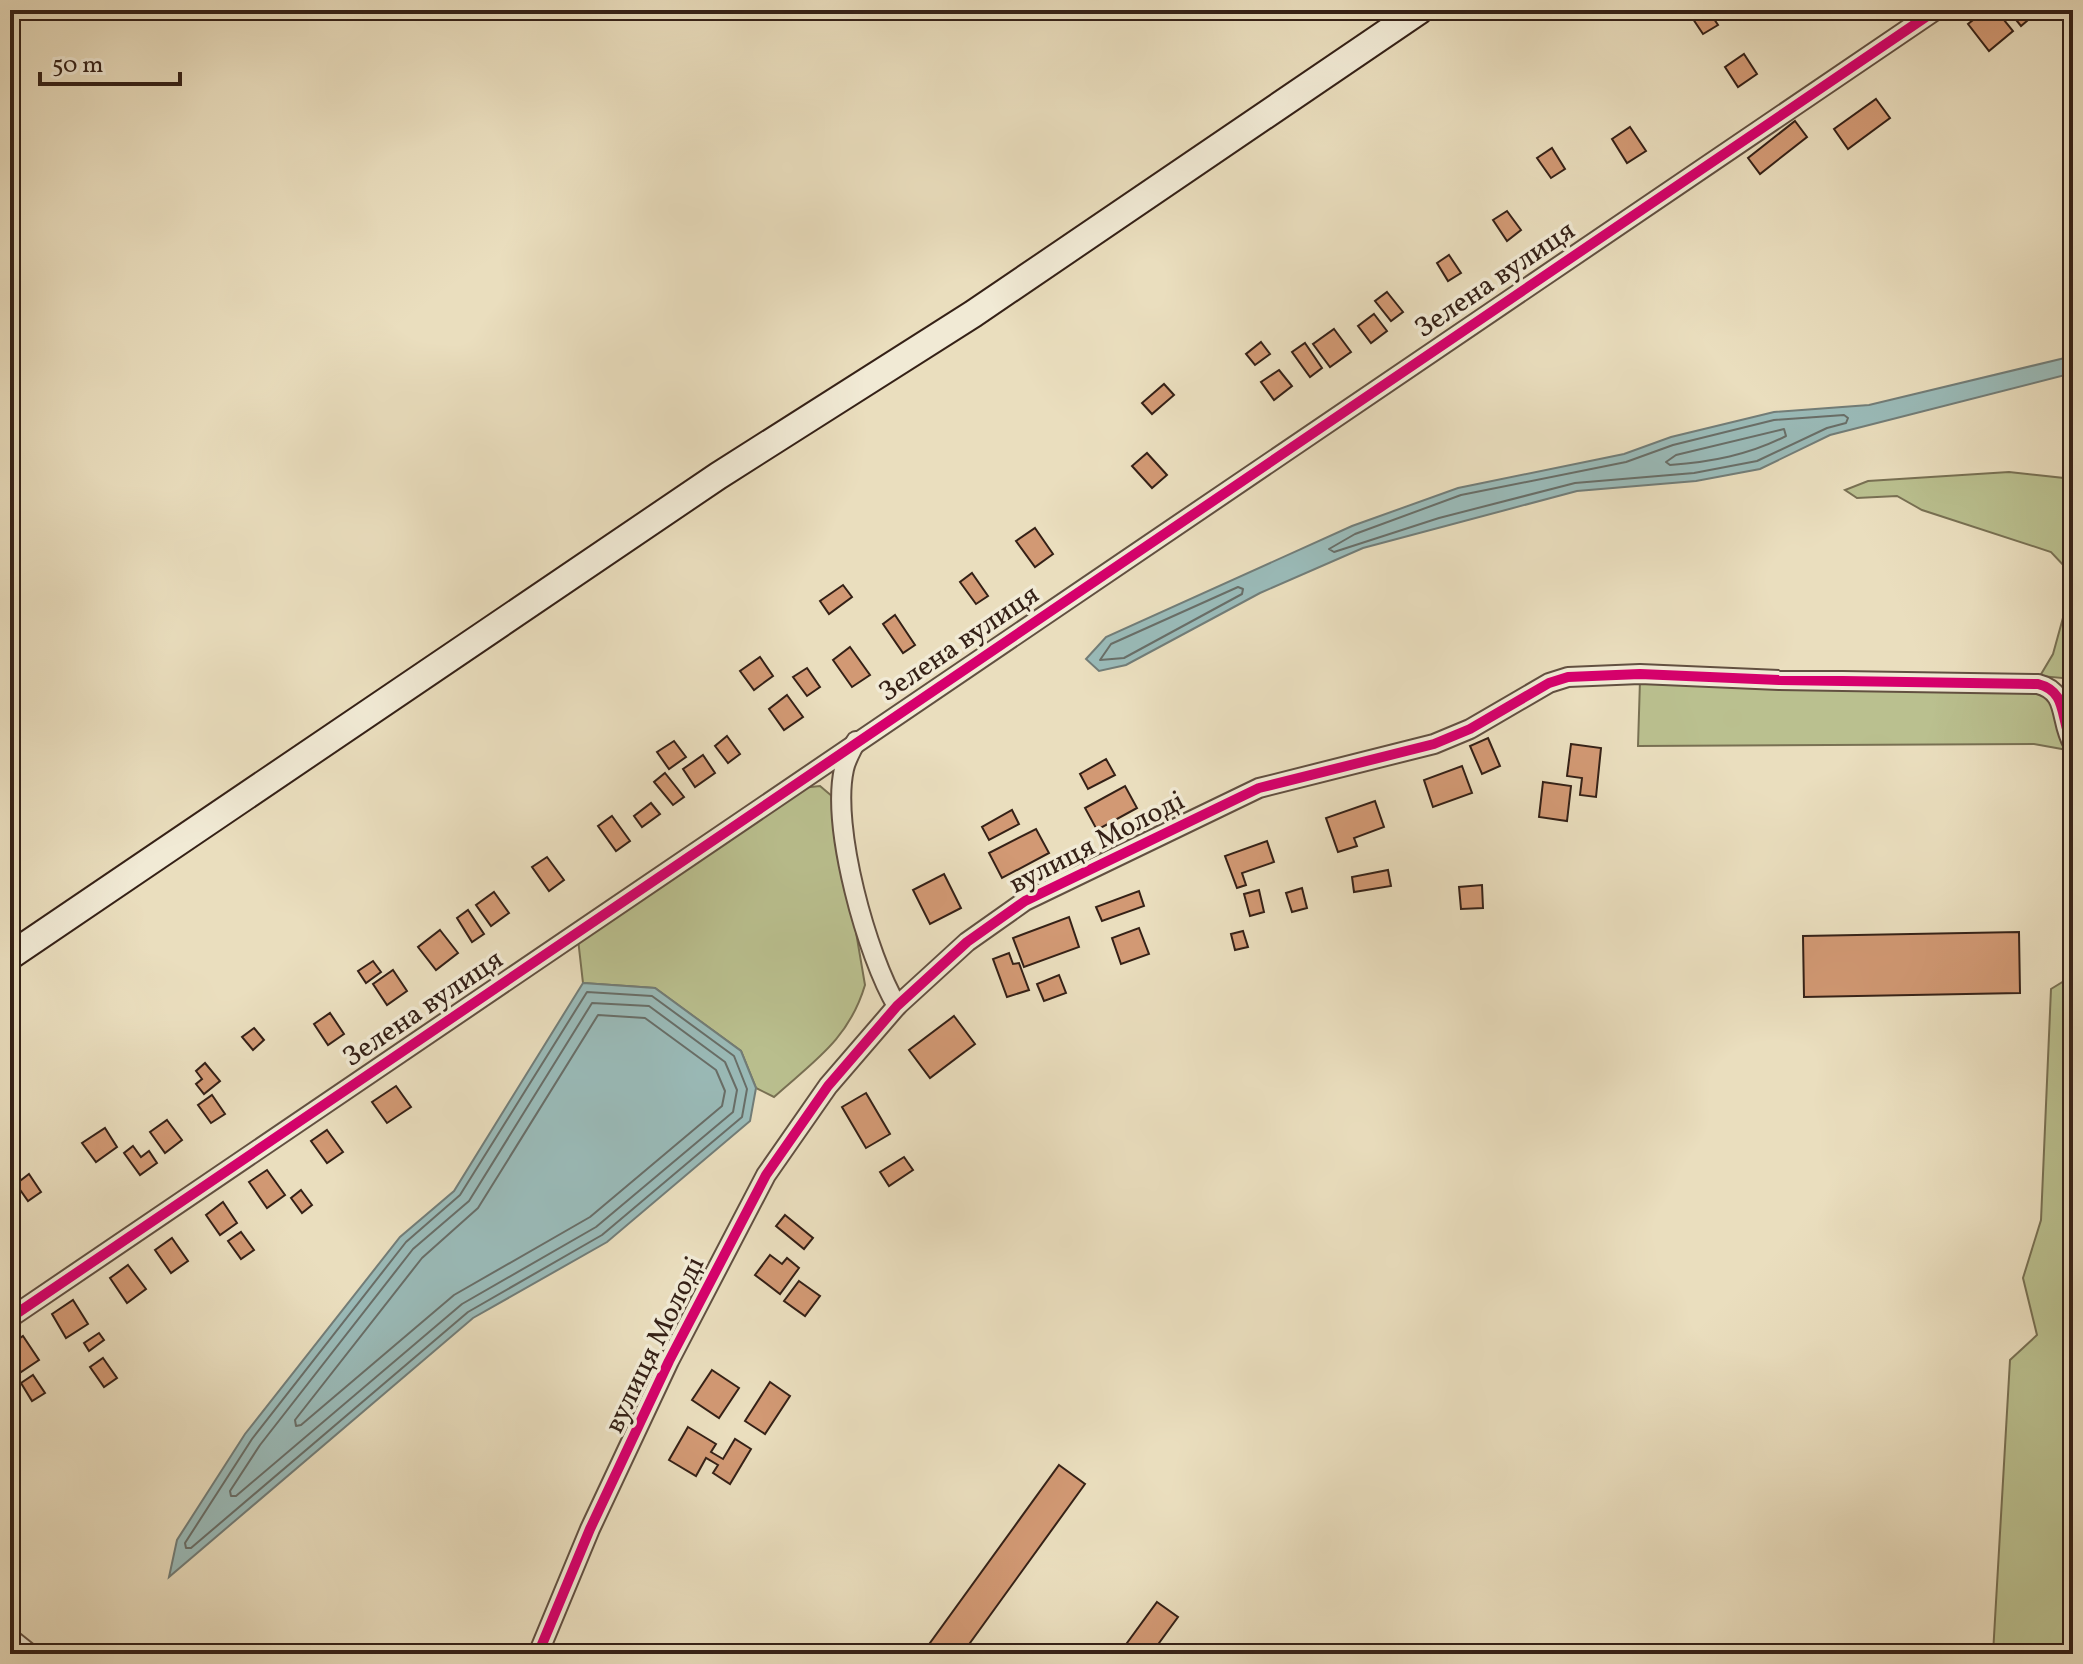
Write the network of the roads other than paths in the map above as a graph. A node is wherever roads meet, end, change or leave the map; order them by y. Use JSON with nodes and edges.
{"nodes":[{"id":1,"x":1420,"y":10,"type":"edge"},
{"id":2,"x":1936,"y":10,"type":"edge"},
{"id":3,"x":857,"y":740,"type":"junction"},
{"id":4,"x":2073,"y":744,"type":"edge"},
{"id":5,"x":10,"y":956,"type":"edge"},
{"id":6,"x":897,"y":1006,"type":"junction"},
{"id":7,"x":10,"y":1318,"type":"edge"},
{"id":8,"x":10,"y":1638,"type":"edge"},
{"id":9,"x":30,"y":1654,"type":"edge"},
{"id":10,"x":538,"y":1654,"type":"edge"}],
"edges":[{"from":1,"to":5,"type":"street"},
{"from":2,"to":3,"type":"street","name":"Зелена вулиця"},
{"from":3,"to":6,"type":"street"},
{"from":3,"to":7,"type":"street","name":"Зелена вулиця"},
{"from":4,"to":6,"type":"street","name":"вулиця Молоді"},
{"from":6,"to":10,"type":"street","name":"вулиця Молоді"},
{"from":8,"to":9,"type":"street"}]}
